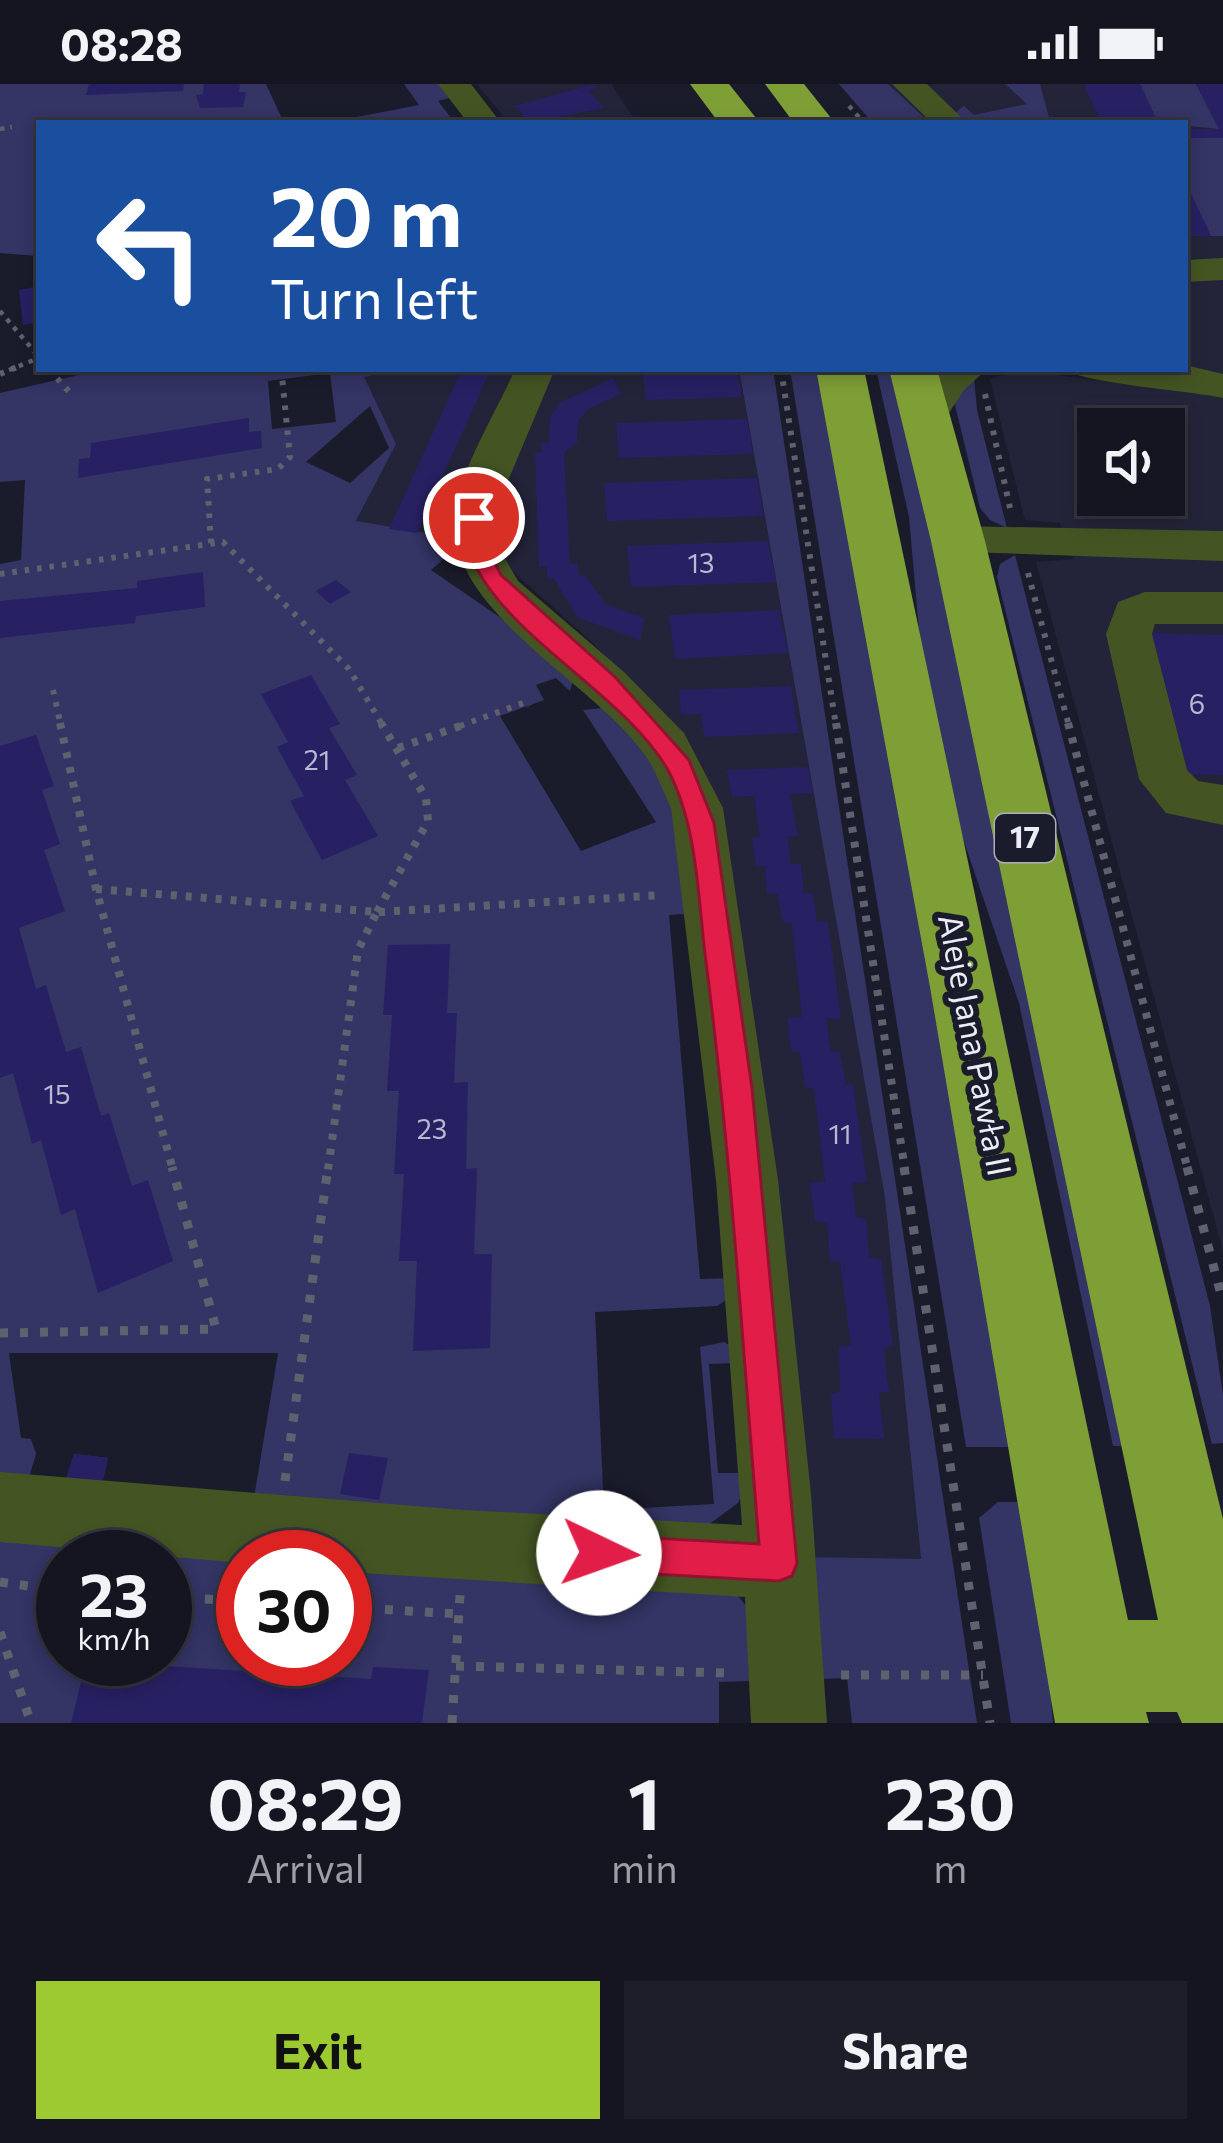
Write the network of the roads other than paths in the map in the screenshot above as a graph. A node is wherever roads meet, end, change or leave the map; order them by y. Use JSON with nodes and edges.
{"nodes":[{"id":1,"x":454,"y":84,"type":"edge"},
{"id":2,"x":709,"y":84,"type":"edge"},
{"id":3,"x":784,"y":84,"type":"edge"},
{"id":4,"x":908,"y":84,"type":"edge"},
{"id":5,"x":483,"y":120,"type":"edge"},
{"id":6,"x":738,"y":120,"type":"edge"},
{"id":7,"x":813,"y":120,"type":"edge"},
{"id":8,"x":948,"y":120,"type":"edge"},
{"id":9,"x":1223,"y":269,"type":"edge"},
{"id":10,"x":1188,"y":272,"type":"edge"},
{"id":11,"x":534,"y":372,"type":"edge"},
{"id":12,"x":841,"y":372,"type":"edge"},
{"id":13,"x":1164,"y":372,"type":"edge"},
{"id":14,"x":947,"y":383,"type":"edge"},
{"id":15,"x":1223,"y":386,"type":"edge"},
{"id":16,"x":999,"y":540,"type":"junction"},
{"id":17,"x":1223,"y":546,"type":"edge"},
{"id":18,"x":1223,"y":608,"type":"edge"},
{"id":19,"x":1223,"y":805,"type":"edge"},
{"id":20,"x":0,"y":1507,"type":"edge"},
{"id":21,"x":779,"y":1563,"type":"junction"},
{"id":22,"x":1220,"y":1681,"type":"edge"},
{"id":23,"x":1097,"y":1694,"type":"edge"},
{"id":24,"x":788,"y":1699,"type":"edge"}],
"edges":[{"from":1,"to":5,"type":"street"},
{"from":2,"to":6,"type":"highway"},
{"from":3,"to":7,"type":"highway"},
{"from":4,"to":8,"type":"street"},
{"from":9,"to":10,"type":"street"},
{"from":11,"to":21,"type":"street"},
{"from":12,"to":23,"type":"highway","name":"Aleje Jana Pawła II"},
{"from":13,"to":15,"type":"street"},
{"from":14,"to":16,"type":"highway","number":"17"},
{"from":16,"to":17,"type":"street"},
{"from":16,"to":22,"type":"highway","number":"17"},
{"from":18,"to":19,"type":"street"},
{"from":20,"to":21,"type":"street"},
{"from":21,"to":24,"type":"street"},
{"from":22,"to":23,"type":"highway"}]}
